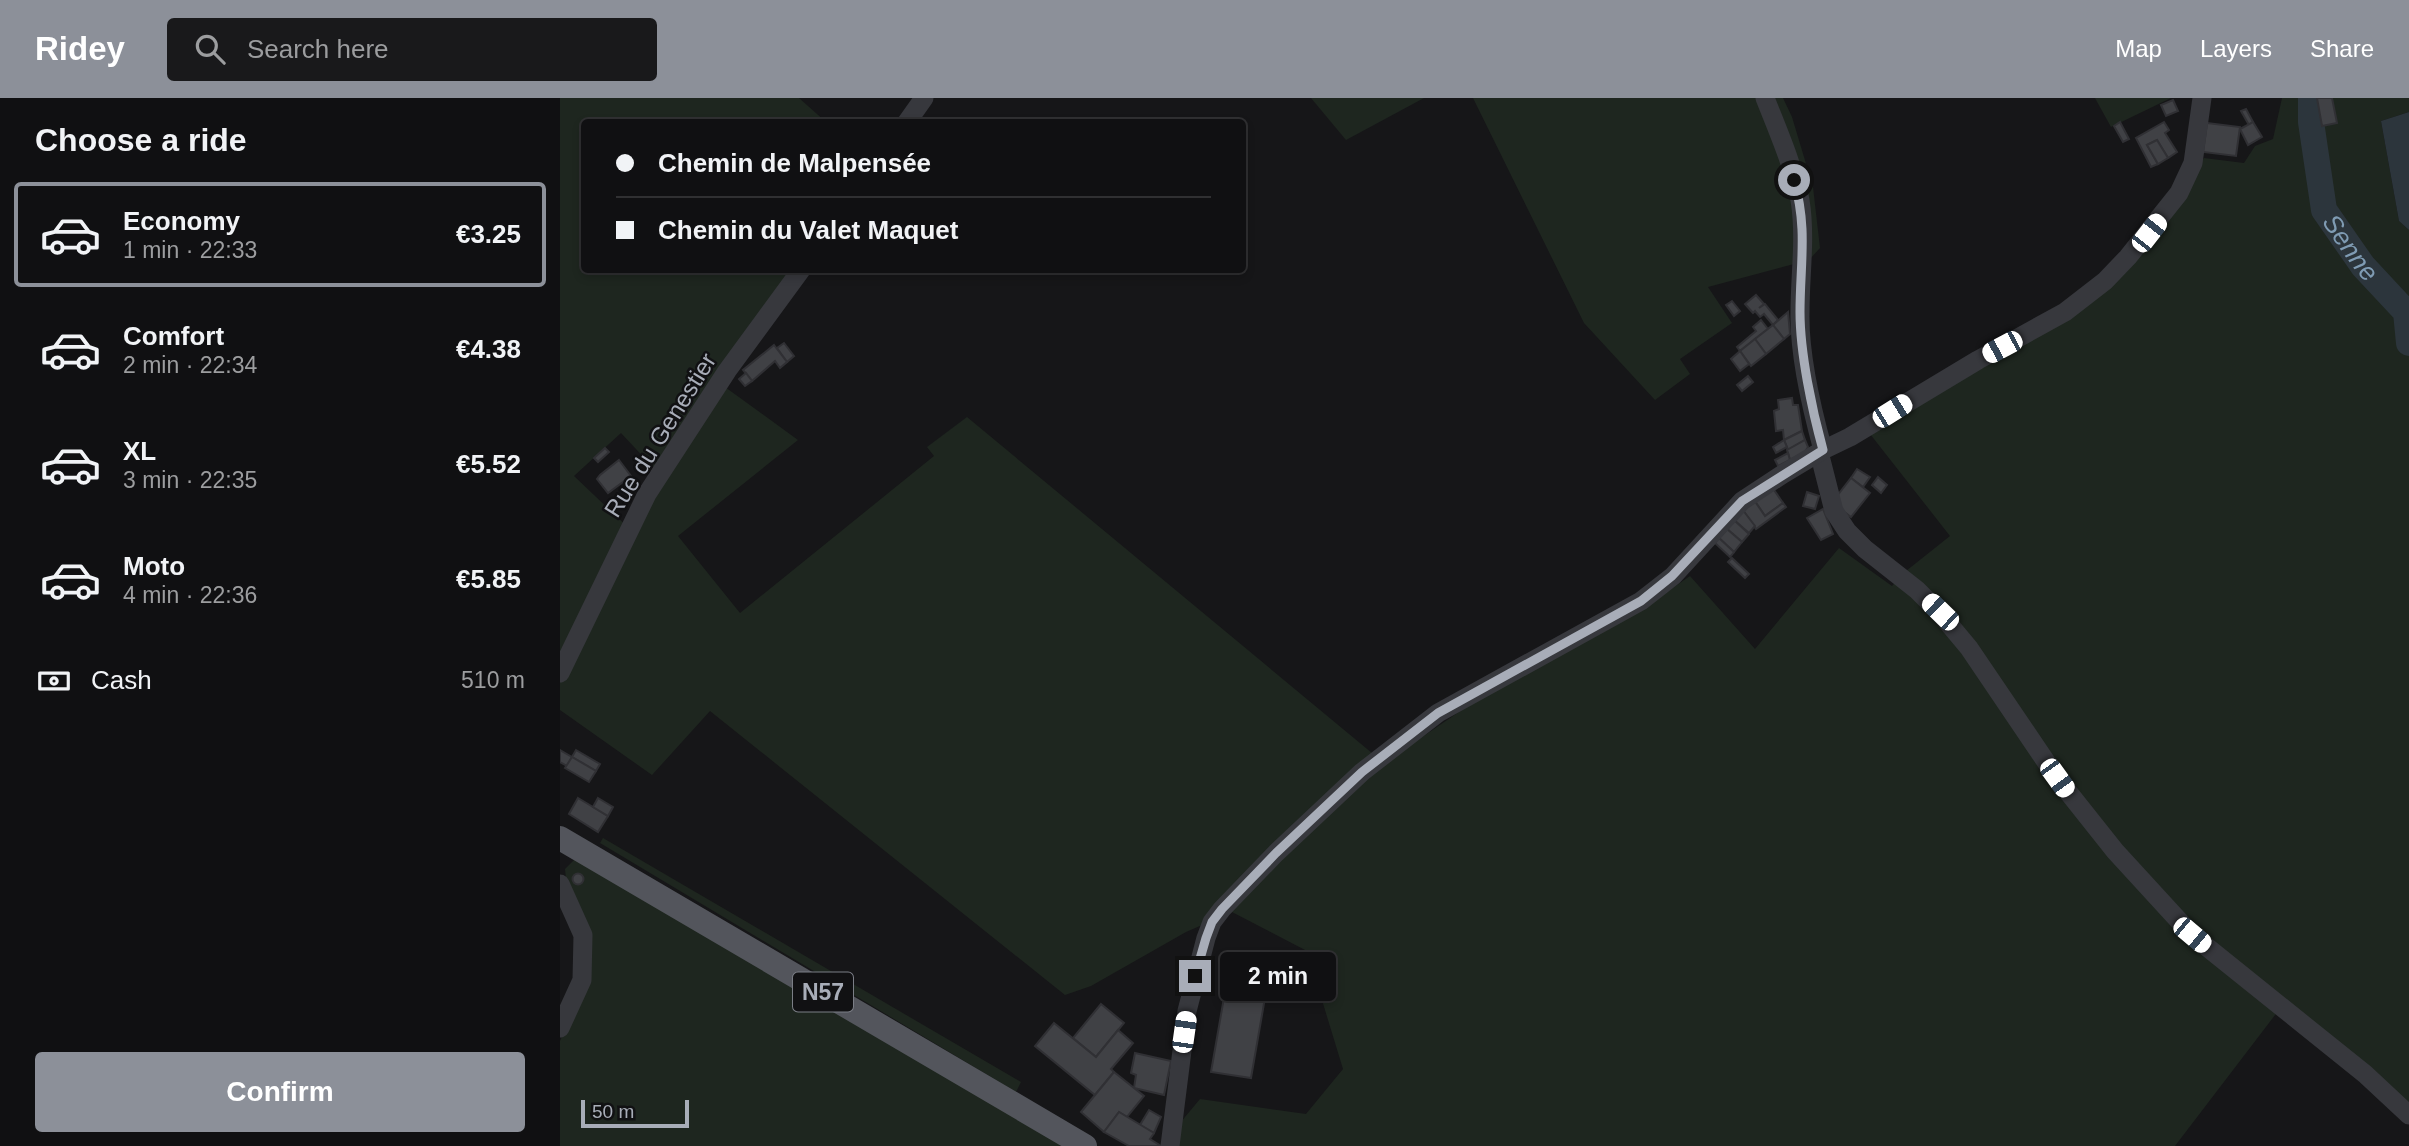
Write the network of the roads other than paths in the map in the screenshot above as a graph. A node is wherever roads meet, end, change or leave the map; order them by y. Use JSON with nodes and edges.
{"nodes":[{"id":1,"x":924,"y":98,"type":"edge"},
{"id":2,"x":1765,"y":98,"type":"edge"},
{"id":3,"x":2202,"y":98,"type":"edge"},
{"id":4,"x":909,"y":119,"type":"edge"},
{"id":5,"x":799,"y":273,"type":"edge"},
{"id":6,"x":1821,"y":451,"type":"junction"},
{"id":7,"x":560,"y":673,"type":"edge"},
{"id":8,"x":560,"y":838,"type":"edge"},
{"id":9,"x":560,"y":884,"type":"edge"},
{"id":10,"x":560,"y":1028,"type":"edge"},
{"id":11,"x":2409,"y":1115,"type":"edge"},
{"id":12,"x":1085,"y":1146,"type":"edge"},
{"id":13,"x":1170,"y":1146,"type":"edge"}],
"edges":[{"from":1,"to":4,"type":"street"},
{"from":2,"to":6,"type":"street"},
{"from":3,"to":6,"type":"street"},
{"from":5,"to":7,"type":"street","name":"Rue du Genestier"},
{"from":6,"to":11,"type":"street"},
{"from":6,"to":13,"type":"street"},
{"from":8,"to":12,"type":"main road","number":"N57"},
{"from":9,"to":10,"type":"street"}]}
